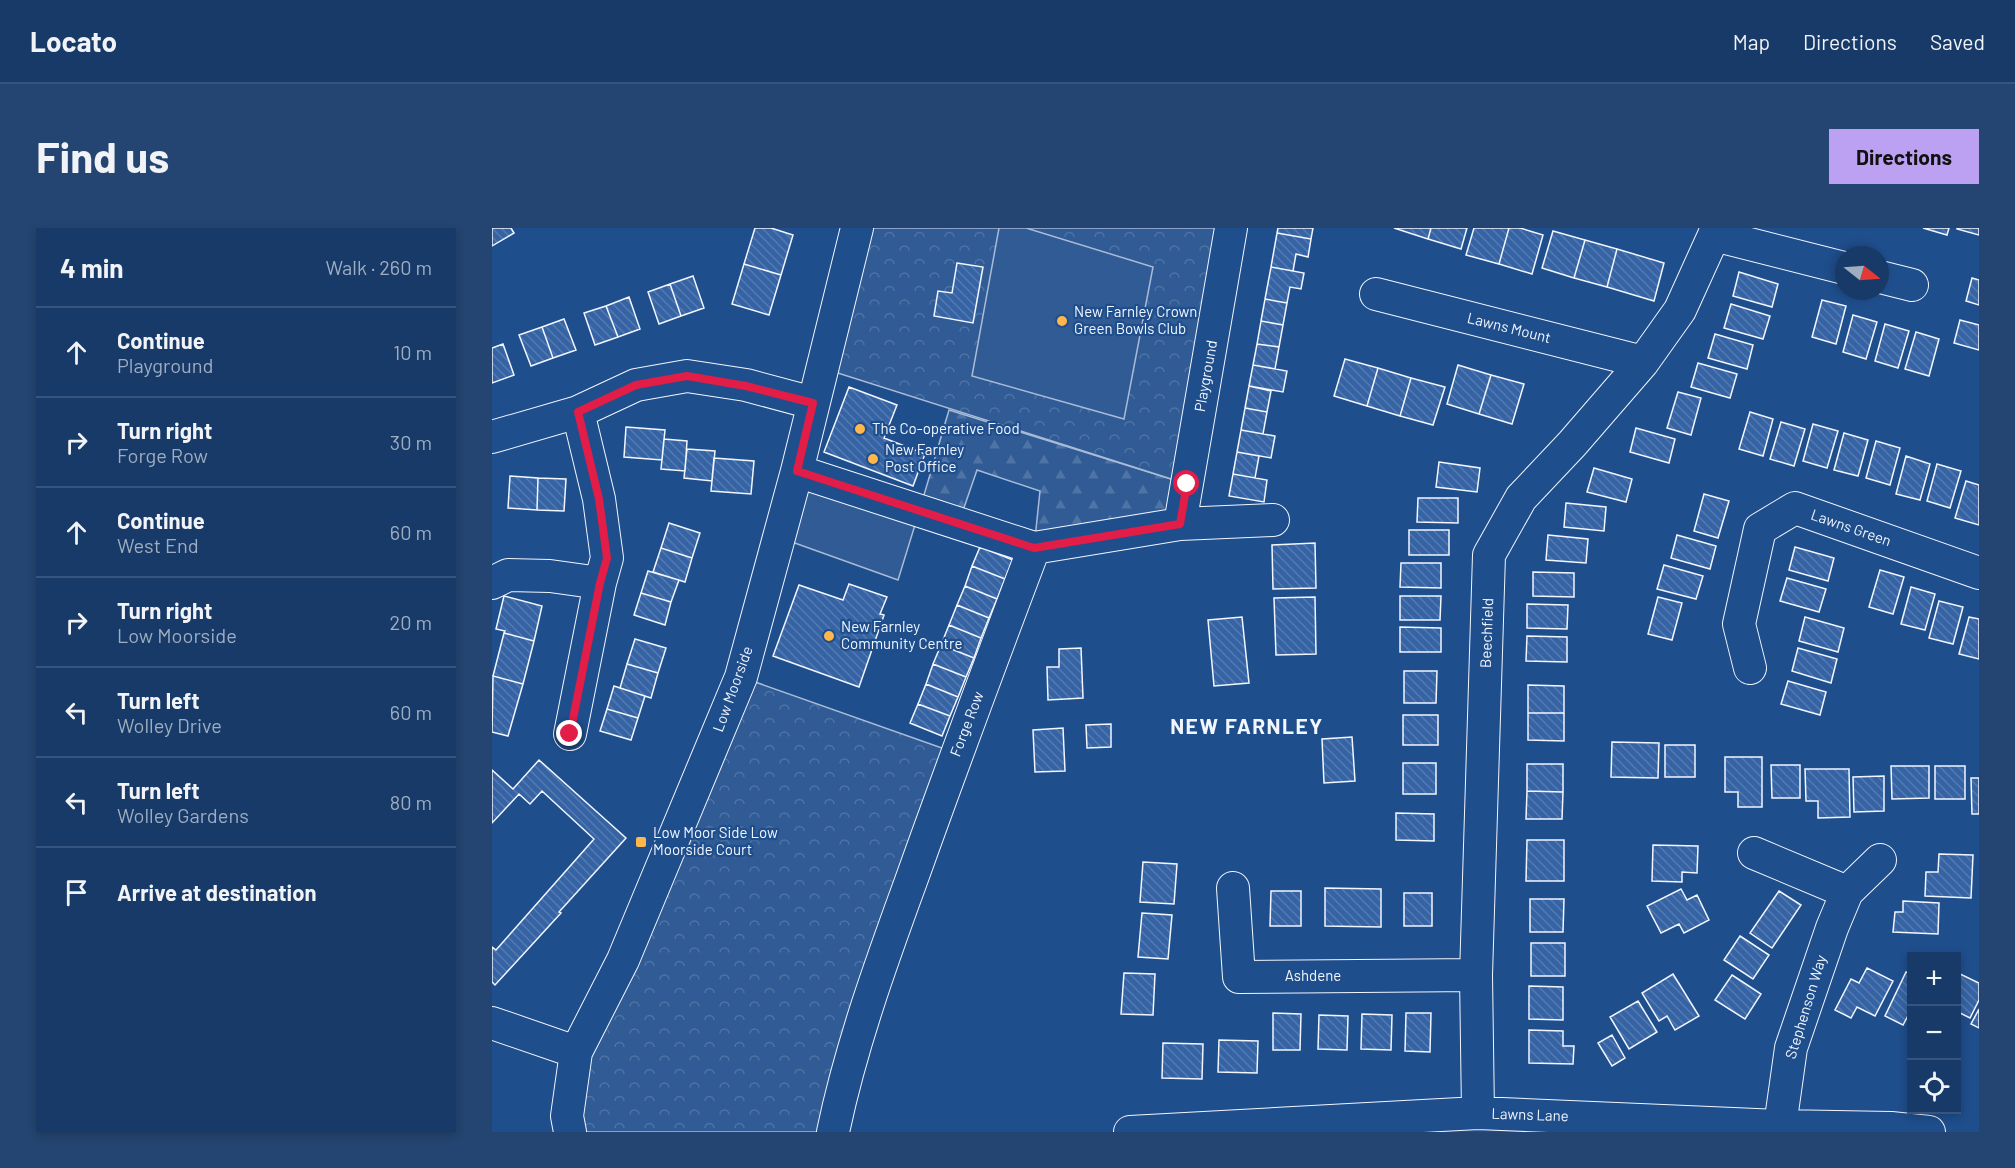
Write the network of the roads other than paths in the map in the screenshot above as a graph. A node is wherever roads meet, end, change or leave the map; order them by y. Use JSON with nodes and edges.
{"nodes":[{"id":1,"x":857,"y":228,"type":"edge"},
{"id":2,"x":1231,"y":228,"type":"edge"},
{"id":3,"x":1715,"y":232,"type":"edge"},
{"id":4,"x":1835,"y":265,"type":"edge"},
{"id":5,"x":1889,"y":279,"type":"edge"},
{"id":6,"x":1912,"y":285,"type":"dead end"},
{"id":7,"x":1376,"y":294,"type":"dead end"},
{"id":8,"x":1642,"y":362,"type":"junction"},
{"id":9,"x":813,"y":403,"type":"junction"},
{"id":10,"x":578,"y":412,"type":"junction"},
{"id":11,"x":492,"y":437,"type":"edge"},
{"id":12,"x":797,"y":471,"type":"junction"},
{"id":13,"x":1273,"y":520,"type":"dead end"},
{"id":14,"x":1180,"y":524,"type":"junction"},
{"id":15,"x":1034,"y":548,"type":"junction"},
{"id":16,"x":1979,"y":573,"type":"edge"},
{"id":17,"x":492,"y":583,"type":"edge"},
{"id":18,"x":600,"y":583,"type":"junction"},
{"id":19,"x":1750,"y":668,"type":"dead end"},
{"id":20,"x":570,"y":734,"type":"dead end"},
{"id":21,"x":1754,"y":853,"type":"dead end"},
{"id":22,"x":1880,"y":860,"type":"dead end"},
{"id":23,"x":1233,"y":888,"type":"dead end"},
{"id":24,"x":1847,"y":892,"type":"junction"},
{"id":25,"x":1476,"y":975,"type":"junction"},
{"id":26,"x":492,"y":1023,"type":"edge"},
{"id":27,"x":576,"y":1053,"type":"junction"},
{"id":28,"x":1478,"y":1113,"type":"junction"},
{"id":29,"x":1780,"y":1126,"type":"junction"},
{"id":30,"x":1891,"y":1130,"type":"edge"},
{"id":31,"x":570,"y":1132,"type":"edge"},
{"id":32,"x":833,"y":1132,"type":"edge"},
{"id":33,"x":1130,"y":1132,"type":"edge"},
{"id":34,"x":1929,"y":1132,"type":"edge"}],
"edges":[{"from":1,"to":9,"type":"street","name":"Low Moorside"},
{"from":2,"to":14,"type":"street","name":"Playground"},
{"from":3,"to":4,"type":"street"},
{"from":3,"to":8,"type":"street","name":"Beechfield"},
{"from":5,"to":6,"type":"street"},
{"from":7,"to":8,"type":"street","name":"Lawns Mount"},
{"from":8,"to":25,"type":"street","name":"Beechfield"},
{"from":9,"to":10,"type":"street"},
{"from":9,"to":12,"type":"street","name":"Low Moorside"},
{"from":10,"to":11,"type":"street"},
{"from":10,"to":18,"type":"street"},
{"from":12,"to":15,"type":"street"},
{"from":12,"to":27,"type":"street","name":"Low Moorside"},
{"from":13,"to":14,"type":"street"},
{"from":14,"to":15,"type":"street"},
{"from":15,"to":32,"type":"street","name":"Forge Row"},
{"from":16,"to":19,"type":"street","name":"Lawns Green"},
{"from":17,"to":18,"type":"street"},
{"from":18,"to":20,"type":"street"},
{"from":21,"to":24,"type":"street"},
{"from":22,"to":24,"type":"street","name":"Stephenson Way"},
{"from":23,"to":25,"type":"street","name":"Ashdene"},
{"from":24,"to":29,"type":"street","name":"Stephenson Way"},
{"from":25,"to":28,"type":"street","name":"Beechfield"},
{"from":26,"to":27,"type":"street"},
{"from":27,"to":31,"type":"street","name":"Low Moorside"},
{"from":28,"to":29,"type":"street","name":"Lawns Lane"},
{"from":28,"to":33,"type":"street","name":"Lawns Lane"},
{"from":29,"to":30,"type":"street","name":"Lawns Lane"},
{"from":30,"to":34,"type":"street","name":"Lawns Lane"}]}
